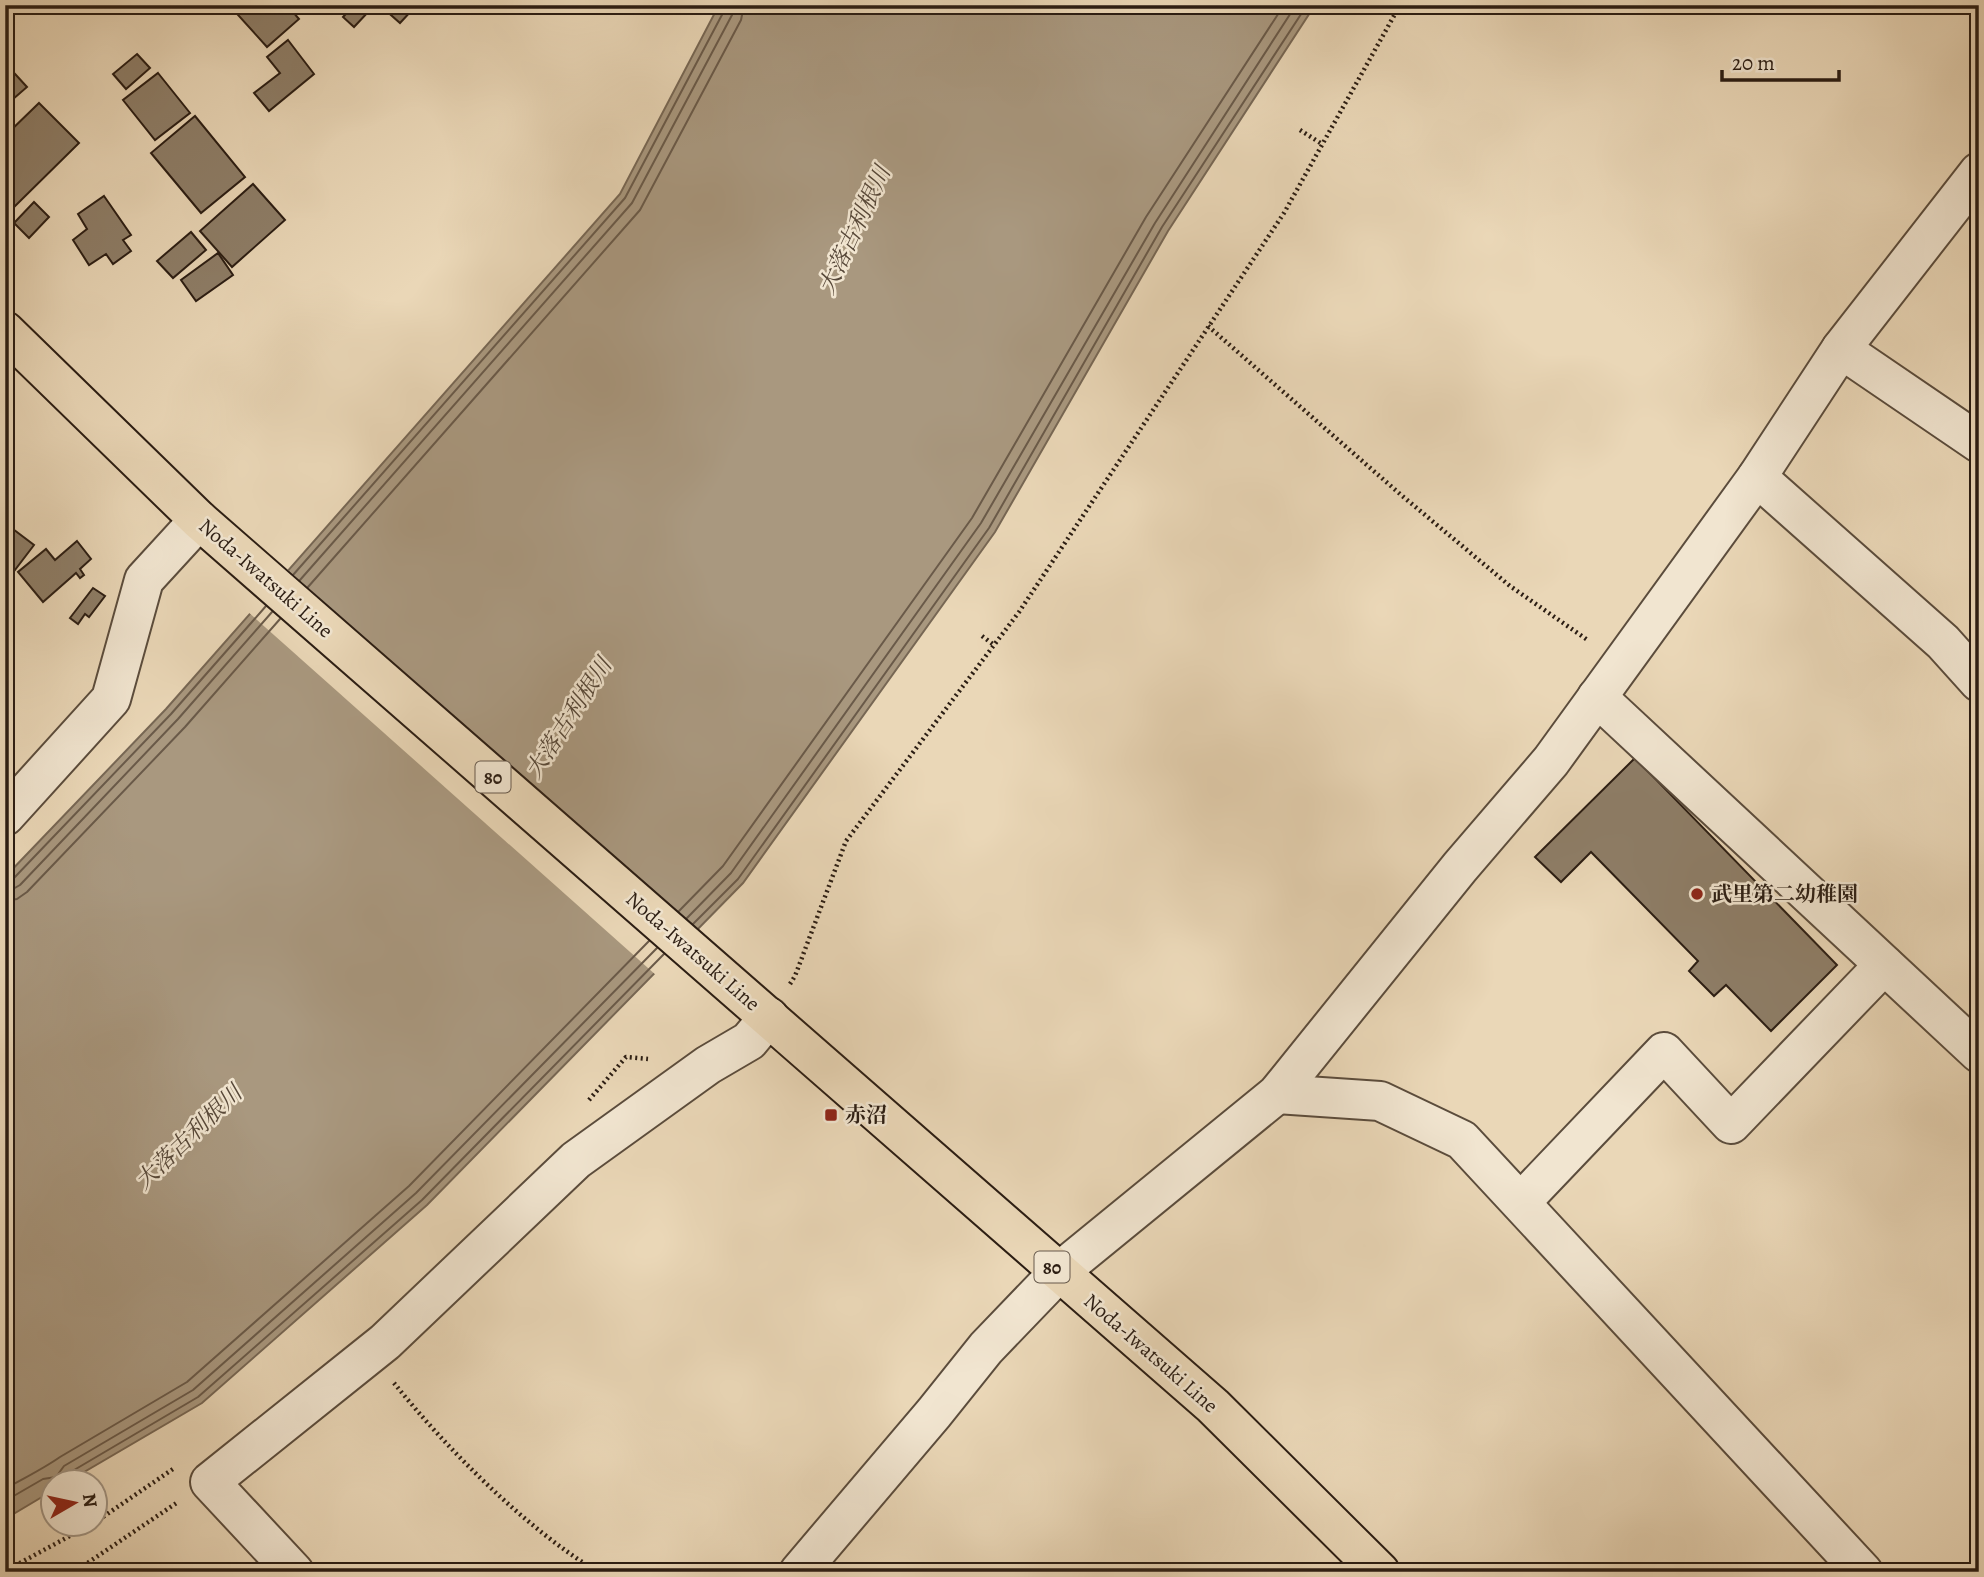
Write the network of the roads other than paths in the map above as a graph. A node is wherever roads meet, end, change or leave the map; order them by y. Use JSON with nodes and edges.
{"nodes":[{"id":1,"x":1979,"y":172,"type":"edge"},
{"id":2,"x":5,"y":331,"type":"edge"},
{"id":3,"x":1841,"y":349,"type":"junction"},
{"id":4,"x":1979,"y":443,"type":"edge"},
{"id":5,"x":1757,"y":477,"type":"junction"},
{"id":6,"x":199,"y":520,"type":"junction"},
{"id":7,"x":1979,"y":682,"type":"edge"},
{"id":8,"x":1597,"y":697,"type":"junction"},
{"id":9,"x":5,"y":816,"type":"edge"},
{"id":10,"x":1884,"y":965,"type":"junction"},
{"id":11,"x":769,"y":1017,"type":"junction"},
{"id":12,"x":1979,"y":1054,"type":"edge"},
{"id":13,"x":1277,"y":1094,"type":"junction"},
{"id":14,"x":1521,"y":1202,"type":"junction"},
{"id":15,"x":1059,"y":1272,"type":"junction"},
{"id":16,"x":294,"y":1572,"type":"edge"},
{"id":17,"x":799,"y":1572,"type":"edge"},
{"id":18,"x":1380,"y":1572,"type":"edge"},
{"id":19,"x":1863,"y":1572,"type":"edge"}],
"edges":[{"from":1,"to":3,"type":"street"},
{"from":2,"to":6,"type":"main road","name":"Noda-Iwatsuki Line","number":"80"},
{"from":3,"to":4,"type":"street"},
{"from":3,"to":5,"type":"street"},
{"from":5,"to":7,"type":"street"},
{"from":5,"to":8,"type":"street"},
{"from":6,"to":9,"type":"street"},
{"from":6,"to":11,"type":"main road","name":"Noda-Iwatsuki Line","number":"80"},
{"from":8,"to":10,"type":"street"},
{"from":8,"to":13,"type":"street"},
{"from":10,"to":12,"type":"street"},
{"from":10,"to":14,"type":"street"},
{"from":11,"to":15,"type":"main road","name":"Noda-Iwatsuki Line","number":"80"},
{"from":11,"to":16,"type":"street"},
{"from":13,"to":14,"type":"street"},
{"from":13,"to":15,"type":"street"},
{"from":14,"to":19,"type":"street"},
{"from":15,"to":17,"type":"street"},
{"from":15,"to":18,"type":"main road","name":"Noda-Iwatsuki Line","number":"80"}]}
